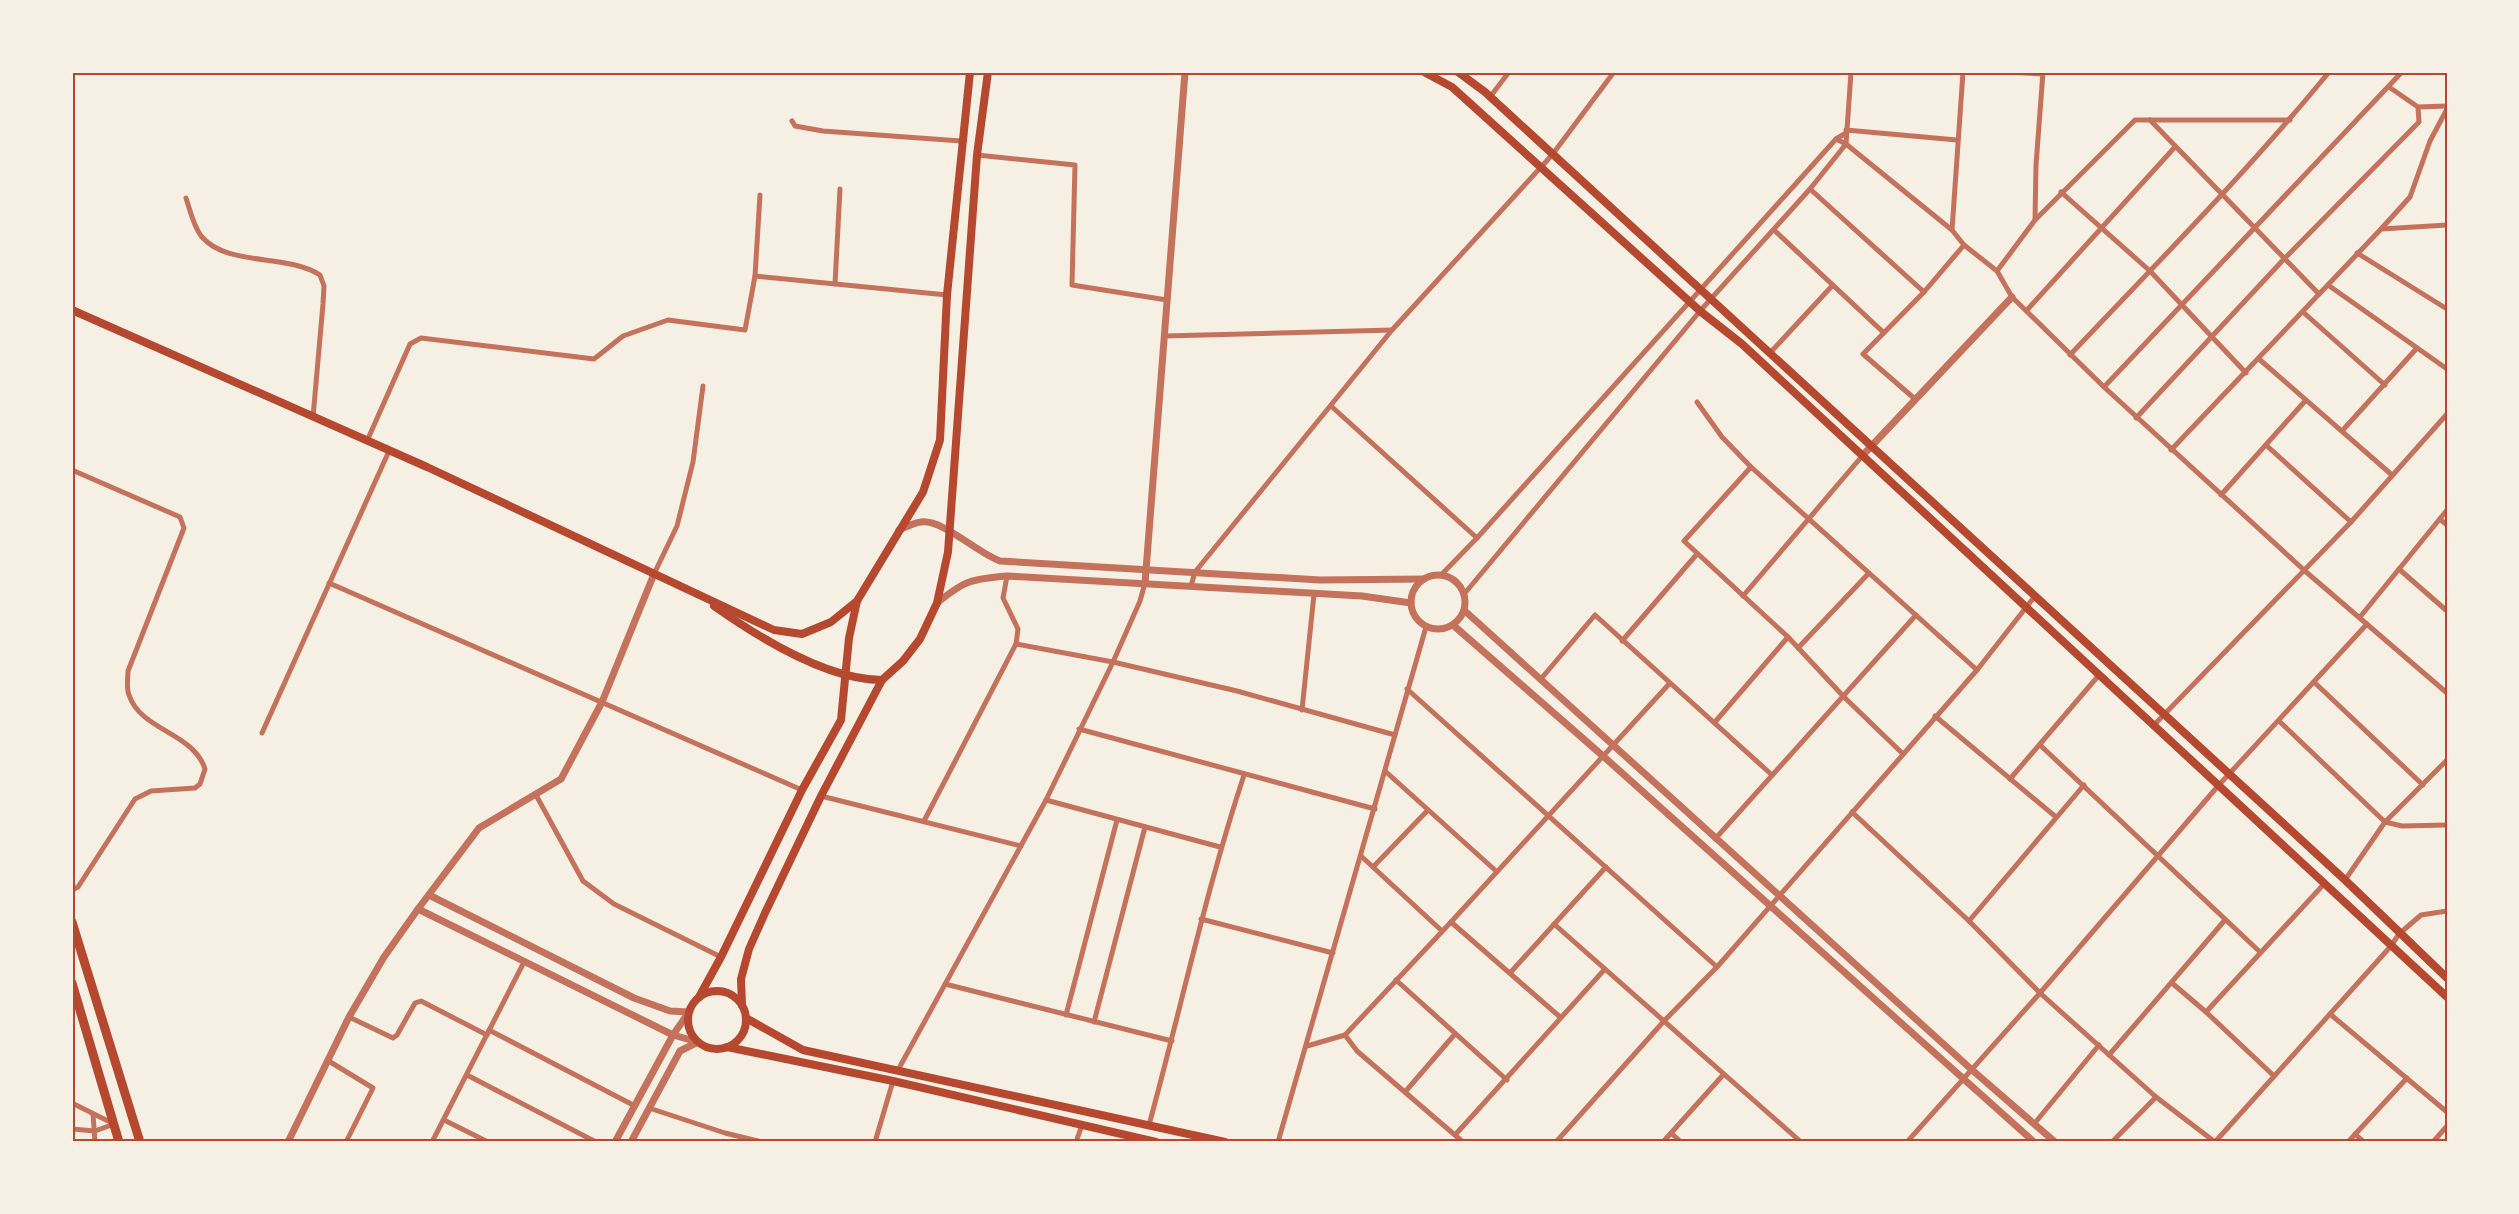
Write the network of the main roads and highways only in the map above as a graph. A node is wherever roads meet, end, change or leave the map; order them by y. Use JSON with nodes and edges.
{"nodes":[{"id":1,"x":970,"y":72,"type":"edge"},
{"id":2,"x":988,"y":72,"type":"edge"},
{"id":3,"x":1424,"y":72,"type":"edge"},
{"id":4,"x":1458,"y":72,"type":"edge"},
{"id":5,"x":72,"y":312,"type":"edge"},
{"id":6,"x":693,"y":592,"type":"junction"},
{"id":7,"x":857,"y":601,"type":"junction"},
{"id":8,"x":845,"y":674,"type":"junction"},
{"id":9,"x":882,"y":680,"type":"junction"},
{"id":10,"x":72,"y":922,"type":"edge"},
{"id":11,"x":2447,"y":978,"type":"edge"},
{"id":12,"x":72,"y":983,"type":"edge"},
{"id":13,"x":699,"y":997,"type":"junction"},
{"id":14,"x":2447,"y":997,"type":"edge"},
{"id":15,"x":742,"y":1005,"type":"junction"},
{"id":16,"x":746,"y":1018,"type":"junction"},
{"id":17,"x":727,"y":1047,"type":"junction"},
{"id":18,"x":119,"y":1142,"type":"edge"},
{"id":19,"x":140,"y":1142,"type":"edge"},
{"id":20,"x":1154,"y":1142,"type":"edge"},
{"id":21,"x":1225,"y":1142,"type":"edge"}],
"edges":[{"from":1,"to":7,"type":"main road"},
{"from":2,"to":9,"type":"main road"},
{"from":3,"to":14,"type":"main road"},
{"from":4,"to":11,"type":"main road"},
{"from":5,"to":6,"type":"main road"},
{"from":6,"to":7,"type":"main road"},
{"from":6,"to":8,"type":"main road"},
{"from":7,"to":8,"type":"main road"},
{"from":8,"to":9,"type":"main road"},
{"from":8,"to":13,"type":"main road"},
{"from":9,"to":15,"type":"main road"},
{"from":10,"to":19,"type":"main road"},
{"from":12,"to":18,"type":"main road"},
{"from":13,"to":15,"type":"main road"},
{"from":13,"to":17,"type":"main road"},
{"from":15,"to":16,"type":"main road"},
{"from":16,"to":17,"type":"main road"},
{"from":16,"to":21,"type":"main road"},
{"from":17,"to":20,"type":"main road"}]}
